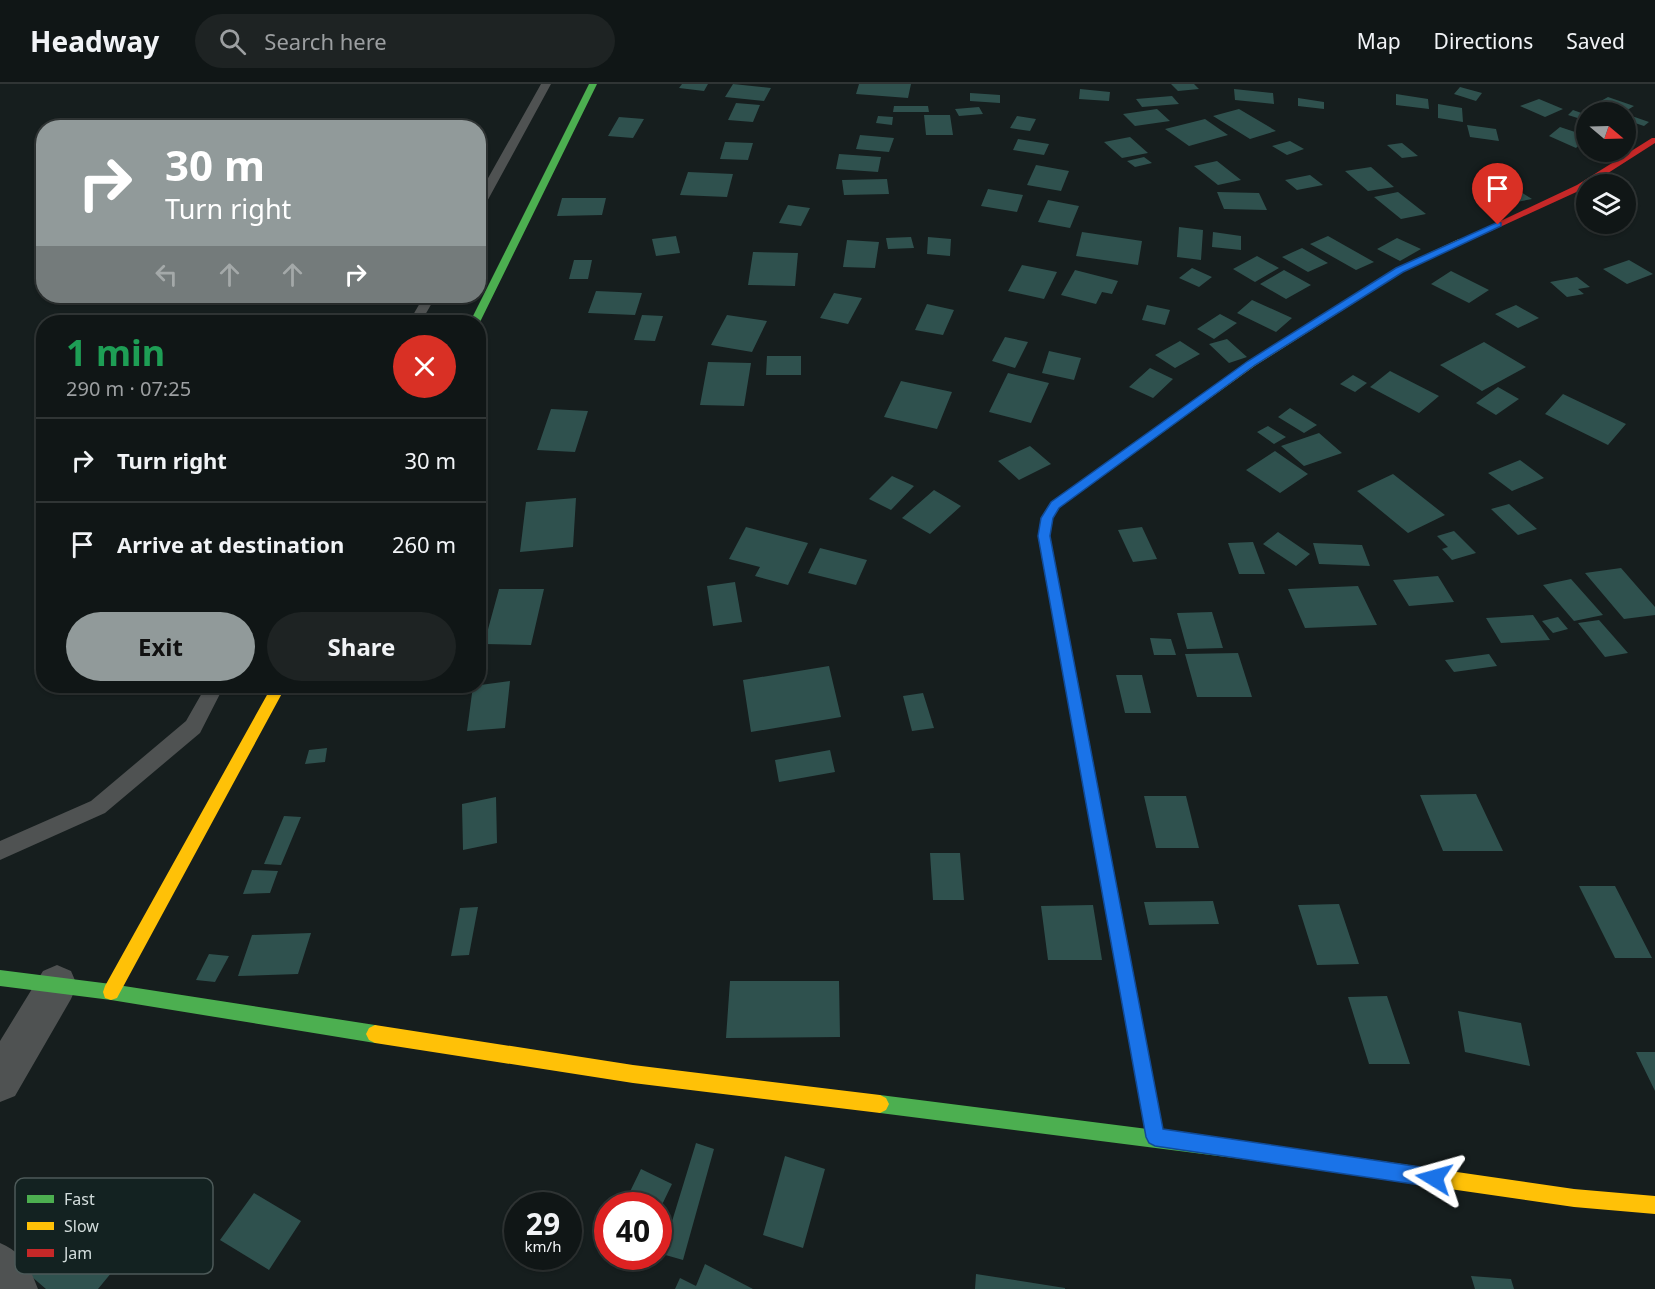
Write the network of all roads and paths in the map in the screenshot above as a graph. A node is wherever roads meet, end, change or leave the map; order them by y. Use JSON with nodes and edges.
{"nodes":[{"id":1,"x":546,"y":84,"type":"edge"},
{"id":2,"x":593,"y":84,"type":"edge"},
{"id":3,"x":1655,"y":140,"type":"edge"},
{"id":4,"x":486,"y":193,"type":"edge"},
{"id":5,"x":486,"y":300,"type":"edge"},
{"id":6,"x":211,"y":693,"type":"edge"},
{"id":7,"x":275,"y":693,"type":"edge"},
{"id":8,"x":0,"y":850,"type":"edge"},
{"id":9,"x":0,"y":978,"type":"edge"},
{"id":10,"x":57,"y":985,"type":"junction"},
{"id":11,"x":111,"y":992,"type":"junction"},
{"id":12,"x":0,"y":1081,"type":"edge"},
{"id":13,"x":1155,"y":1137,"type":"junction"},
{"id":14,"x":1655,"y":1205,"type":"edge"},
{"id":15,"x":0,"y":1267,"type":"edge"},
{"id":16,"x":14,"y":1289,"type":"edge"}],
"edges":[{"from":1,"to":4,"type":"lane"},
{"from":2,"to":5,"type":"street"},
{"from":3,"to":13,"type":"street"},
{"from":6,"to":8,"type":"lane"},
{"from":7,"to":11,"type":"street"},
{"from":9,"to":10,"type":"street"},
{"from":10,"to":11,"type":"street"},
{"from":10,"to":12,"type":"street"},
{"from":11,"to":13,"type":"street"},
{"from":13,"to":14,"type":"street"},
{"from":15,"to":16,"type":"street"}]}
